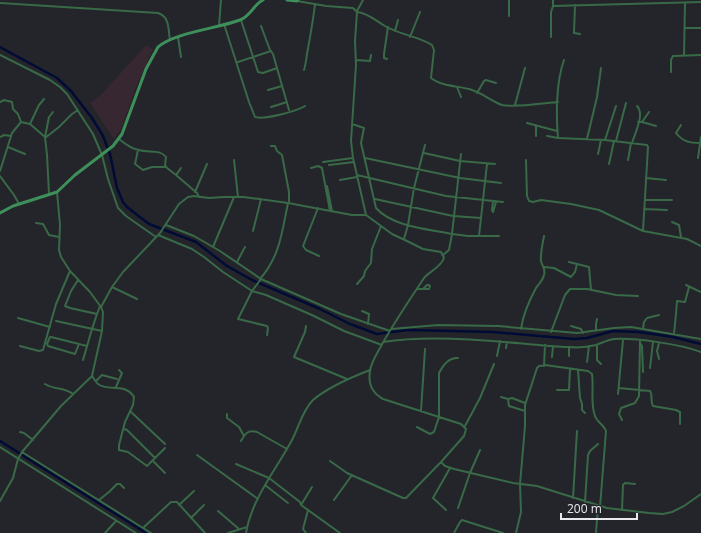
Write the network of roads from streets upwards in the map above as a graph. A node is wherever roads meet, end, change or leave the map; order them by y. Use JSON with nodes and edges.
{"nodes":[{"id":1,"x":221,"y":0,"type":"edge"},
{"id":2,"x":263,"y":0,"type":"edge"},
{"id":3,"x":287,"y":0,"type":"edge"},
{"id":4,"x":363,"y":0,"type":"edge"},
{"id":5,"x":510,"y":0,"type":"edge"},
{"id":6,"x":553,"y":0,"type":"edge"},
{"id":7,"x":298,"y":1,"type":"edge"},
{"id":8,"x":701,"y":2,"type":"edge"},
{"id":9,"x":0,"y":3,"type":"edge"},
{"id":10,"x":685,"y":3,"type":"junction"},
{"id":11,"x":314,"y":4,"type":"junction"},
{"id":12,"x":575,"y":5,"type":"junction"},
{"id":13,"x":553,"y":6,"type":"junction"},
{"id":14,"x":357,"y":11,"type":"junction"},
{"id":15,"x":420,"y":12,"type":"dead end"},
{"id":16,"x":509,"y":16,"type":"dead end"},
{"id":17,"x":242,"y":20,"type":"junction"},
{"id":18,"x":398,"y":20,"type":"dead end"},
{"id":19,"x":224,"y":24,"type":"junction"},
{"id":20,"x":219,"y":26,"type":"junction"},
{"id":21,"x":261,"y":26,"type":"dead end"},
{"id":22,"x":388,"y":27,"type":"junction"},
{"id":23,"x":685,"y":28,"type":"junction"},
{"id":24,"x":701,"y":28,"type":"edge"},
{"id":25,"x":395,"y":31,"type":"junction"},
{"id":26,"x":580,"y":34,"type":"dead end"},
{"id":27,"x":178,"y":37,"type":"junction"},
{"id":28,"x":410,"y":37,"type":"junction"},
{"id":29,"x":551,"y":37,"type":"dead end"},
{"id":30,"x":170,"y":40,"type":"junction"},
{"id":31,"x":271,"y":51,"type":"junction"},
{"id":32,"x":0,"y":55,"type":"edge"},
{"id":33,"x":371,"y":55,"type":"dead end"},
{"id":34,"x":684,"y":55,"type":"junction"},
{"id":35,"x":701,"y":55,"type":"edge"},
{"id":36,"x":252,"y":56,"type":"junction"},
{"id":37,"x":181,"y":57,"type":"dead end"},
{"id":38,"x":387,"y":59,"type":"dead end"},
{"id":39,"x":356,"y":60,"type":"junction"},
{"id":40,"x":564,"y":60,"type":"dead end"},
{"id":41,"x":238,"y":62,"type":"dead end"},
{"id":42,"x":277,"y":68,"type":"junction"},
{"id":43,"x":525,"y":68,"type":"dead end"},
{"id":44,"x":601,"y":68,"type":"dead end"},
{"id":45,"x":304,"y":70,"type":"dead end"},
{"id":46,"x":671,"y":72,"type":"dead end"},
{"id":47,"x":496,"y":84,"type":"dead end"},
{"id":48,"x":282,"y":86,"type":"junction"},
{"id":49,"x":457,"y":87,"type":"junction"},
{"id":50,"x":268,"y":90,"type":"dead end"},
{"id":51,"x":477,"y":92,"type":"junction"},
{"id":52,"x":461,"y":97,"type":"dead end"},
{"id":53,"x":44,"y":99,"type":"dead end"},
{"id":54,"x":0,"y":102,"type":"edge"},
{"id":55,"x":287,"y":102,"type":"junction"},
{"id":56,"x":558,"y":102,"type":"junction"},
{"id":57,"x":626,"y":103,"type":"dead end"},
{"id":58,"x":515,"y":105,"type":"junction"},
{"id":59,"x":305,"y":106,"type":"dead end"},
{"id":60,"x":616,"y":106,"type":"dead end"},
{"id":61,"x":637,"y":106,"type":"dead end"},
{"id":62,"x":271,"y":107,"type":"dead end"},
{"id":63,"x":78,"y":110,"type":"junction"},
{"id":64,"x":289,"y":110,"type":"dead end"},
{"id":65,"x":53,"y":112,"type":"dead end"},
{"id":66,"x":649,"y":112,"type":"dead end"},
{"id":67,"x":21,"y":122,"type":"junction"},
{"id":68,"x":638,"y":122,"type":"junction"},
{"id":69,"x":642,"y":122,"type":"junction"},
{"id":70,"x":527,"y":123,"type":"dead end"},
{"id":71,"x":30,"y":124,"type":"junction"},
{"id":72,"x":352,"y":124,"type":"junction"},
{"id":73,"x":681,"y":125,"type":"dead end"},
{"id":74,"x":536,"y":126,"type":"junction"},
{"id":75,"x":656,"y":126,"type":"dead end"},
{"id":76,"x":557,"y":131,"type":"junction"},
{"id":77,"x":11,"y":136,"type":"junction"},
{"id":78,"x":536,"y":136,"type":"dead end"},
{"id":79,"x":547,"y":136,"type":"dead end"},
{"id":80,"x":0,"y":137,"type":"edge"},
{"id":81,"x":701,"y":137,"type":"edge"},
{"id":82,"x":45,"y":138,"type":"junction"},
{"id":83,"x":558,"y":138,"type":"junction"},
{"id":84,"x":119,"y":139,"type":"junction"},
{"id":85,"x":587,"y":139,"type":"junction"},
{"id":86,"x":601,"y":140,"type":"junction"},
{"id":87,"x":605,"y":140,"type":"junction"},
{"id":88,"x":615,"y":141,"type":"junction"},
{"id":89,"x":632,"y":143,"type":"junction"},
{"id":90,"x":701,"y":143,"type":"edge"},
{"id":91,"x":425,"y":145,"type":"dead end"},
{"id":92,"x":271,"y":146,"type":"dead end"},
{"id":93,"x":8,"y":147,"type":"junction"},
{"id":94,"x":138,"y":150,"type":"junction"},
{"id":95,"x":424,"y":153,"type":"junction"},
{"id":96,"x":25,"y":154,"type":"dead end"},
{"id":97,"x":103,"y":154,"type":"junction"},
{"id":98,"x":461,"y":154,"type":"dead end"},
{"id":99,"x":598,"y":154,"type":"dead end"},
{"id":100,"x":353,"y":158,"type":"junction"},
{"id":101,"x":365,"y":158,"type":"junction"},
{"id":102,"x":698,"y":158,"type":"dead end"},
{"id":103,"x":234,"y":160,"type":"dead end"},
{"id":104,"x":526,"y":160,"type":"dead end"},
{"id":105,"x":628,"y":160,"type":"dead end"},
{"id":106,"x":460,"y":161,"type":"junction"},
{"id":107,"x":323,"y":162,"type":"dead end"},
{"id":108,"x":354,"y":162,"type":"junction"},
{"id":109,"x":207,"y":164,"type":"dead end"},
{"id":110,"x":487,"y":164,"type":"junction"},
{"id":111,"x":495,"y":164,"type":"dead end"},
{"id":112,"x":609,"y":164,"type":"dead end"},
{"id":113,"x":330,"y":165,"type":"dead end"},
{"id":114,"x":166,"y":167,"type":"junction"},
{"id":115,"x":181,"y":168,"type":"dead end"},
{"id":116,"x":311,"y":168,"type":"dead end"},
{"id":117,"x":419,"y":169,"type":"junction"},
{"id":118,"x":0,"y":171,"type":"edge"},
{"id":119,"x":176,"y":175,"type":"junction"},
{"id":120,"x":0,"y":176,"type":"edge"},
{"id":121,"x":357,"y":176,"type":"junction"},
{"id":122,"x":459,"y":178,"type":"junction"},
{"id":123,"x":646,"y":178,"type":"junction"},
{"id":124,"x":370,"y":179,"type":"junction"},
{"id":125,"x":340,"y":180,"type":"dead end"},
{"id":126,"x":666,"y":180,"type":"dead end"},
{"id":127,"x":484,"y":182,"type":"junction"},
{"id":128,"x":501,"y":182,"type":"dead end"},
{"id":129,"x":327,"y":186,"type":"dead end"},
{"id":130,"x":414,"y":188,"type":"junction"},
{"id":131,"x":56,"y":192,"type":"junction"},
{"id":132,"x":195,"y":192,"type":"junction"},
{"id":133,"x":49,"y":195,"type":"junction"},
{"id":134,"x":199,"y":197,"type":"junction"},
{"id":135,"x":234,"y":197,"type":"junction"},
{"id":136,"x":238,"y":197,"type":"junction"},
{"id":137,"x":456,"y":198,"type":"junction"},
{"id":138,"x":261,"y":199,"type":"junction"},
{"id":139,"x":374,"y":199,"type":"junction"},
{"id":140,"x":483,"y":200,"type":"junction"},
{"id":141,"x":645,"y":200,"type":"junction"},
{"id":142,"x":672,"y":200,"type":"dead end"},
{"id":143,"x":504,"y":202,"type":"dead end"},
{"id":144,"x":288,"y":203,"type":"junction"},
{"id":145,"x":19,"y":204,"type":"junction"},
{"id":146,"x":410,"y":207,"type":"junction"},
{"id":147,"x":318,"y":208,"type":"junction"},
{"id":148,"x":644,"y":209,"type":"junction"},
{"id":149,"x":667,"y":210,"type":"dead end"},
{"id":150,"x":331,"y":211,"type":"junction"},
{"id":151,"x":0,"y":213,"type":"edge"},
{"id":152,"x":366,"y":215,"type":"junction"},
{"id":153,"x":453,"y":216,"type":"junction"},
{"id":154,"x":481,"y":218,"type":"junction"},
{"id":155,"x":672,"y":222,"type":"dead end"},
{"id":156,"x":36,"y":223,"type":"dead end"},
{"id":157,"x":166,"y":225,"type":"junction"},
{"id":158,"x":408,"y":225,"type":"junction"},
{"id":159,"x":380,"y":226,"type":"junction"},
{"id":160,"x":253,"y":231,"type":"dead end"},
{"id":161,"x":643,"y":231,"type":"junction"},
{"id":162,"x":452,"y":234,"type":"junction"},
{"id":163,"x":158,"y":235,"type":"junction"},
{"id":164,"x":480,"y":236,"type":"junction"},
{"id":165,"x":499,"y":236,"type":"dead end"},
{"id":166,"x":544,"y":236,"type":"dead end"},
{"id":167,"x":59,"y":237,"type":"junction"},
{"id":168,"x":680,"y":237,"type":"junction"},
{"id":169,"x":403,"y":240,"type":"junction"},
{"id":170,"x":701,"y":246,"type":"edge"},
{"id":171,"x":213,"y":247,"type":"junction"},
{"id":172,"x":245,"y":247,"type":"dead end"},
{"id":173,"x":444,"y":255,"type":"junction"},
{"id":174,"x":319,"y":256,"type":"dead end"},
{"id":175,"x":237,"y":262,"type":"junction"},
{"id":176,"x":570,"y":262,"type":"dead end"},
{"id":177,"x":577,"y":264,"type":"junction"},
{"id":178,"x":544,"y":267,"type":"junction"},
{"id":179,"x":70,"y":271,"type":"junction"},
{"id":180,"x":78,"y":280,"type":"junction"},
{"id":181,"x":260,"y":280,"type":"junction"},
{"id":182,"x":357,"y":284,"type":"dead end"},
{"id":183,"x":112,"y":287,"type":"junction"},
{"id":184,"x":417,"y":289,"type":"junction"},
{"id":185,"x":252,"y":290,"type":"junction"},
{"id":186,"x":422,"y":290,"type":"dead end"},
{"id":187,"x":591,"y":290,"type":"junction"},
{"id":188,"x":701,"y":292,"type":"edge"},
{"id":189,"x":638,"y":296,"type":"dead end"},
{"id":190,"x":137,"y":299,"type":"dead end"},
{"id":191,"x":101,"y":307,"type":"junction"},
{"id":192,"x":362,"y":311,"type":"dead end"},
{"id":193,"x":97,"y":314,"type":"junction"},
{"id":194,"x":659,"y":315,"type":"dead end"},
{"id":195,"x":18,"y":318,"type":"dead end"},
{"id":196,"x":597,"y":319,"type":"dead end"},
{"id":197,"x":56,"y":321,"type":"dead end"},
{"id":198,"x":368,"y":324,"type":"junction"},
{"id":199,"x":306,"y":326,"type":"dead end"},
{"id":200,"x":571,"y":326,"type":"dead end"},
{"id":201,"x":50,"y":327,"type":"junction"},
{"id":202,"x":92,"y":329,"type":"junction"},
{"id":203,"x":521,"y":329,"type":"junction"},
{"id":204,"x":643,"y":329,"type":"junction"},
{"id":205,"x":102,"y":331,"type":"junction"},
{"id":206,"x":390,"y":331,"type":"junction"},
{"id":207,"x":596,"y":331,"type":"junction"},
{"id":208,"x":551,"y":332,"type":"junction"},
{"id":209,"x":583,"y":333,"type":"junction"},
{"id":210,"x":674,"y":334,"type":"junction"},
{"id":211,"x":267,"y":335,"type":"dead end"},
{"id":212,"x":623,"y":339,"type":"junction"},
{"id":213,"x":701,"y":339,"type":"edge"},
{"id":214,"x":384,"y":341,"type":"junction"},
{"id":215,"x":500,"y":341,"type":"junction"},
{"id":216,"x":507,"y":342,"type":"junction"},
{"id":217,"x":640,"y":342,"type":"junction"},
{"id":218,"x":653,"y":342,"type":"junction"},
{"id":219,"x":659,"y":343,"type":"junction"},
{"id":220,"x":79,"y":344,"type":"junction"},
{"id":221,"x":382,"y":345,"type":"junction"},
{"id":222,"x":545,"y":345,"type":"junction"},
{"id":223,"x":597,"y":345,"type":"junction"},
{"id":224,"x":20,"y":346,"type":"dead end"},
{"id":225,"x":87,"y":346,"type":"junction"},
{"id":226,"x":554,"y":346,"type":"junction"},
{"id":227,"x":589,"y":346,"type":"junction"},
{"id":228,"x":506,"y":348,"type":"dead end"},
{"id":229,"x":570,"y":348,"type":"junction"},
{"id":230,"x":425,"y":349,"type":"dead end"},
{"id":231,"x":701,"y":352,"type":"edge"},
{"id":232,"x":497,"y":356,"type":"dead end"},
{"id":233,"x":569,"y":356,"type":"dead end"},
{"id":234,"x":552,"y":357,"type":"dead end"},
{"id":235,"x":458,"y":358,"type":"dead end"},
{"id":236,"x":659,"y":359,"type":"dead end"},
{"id":237,"x":83,"y":360,"type":"dead end"},
{"id":238,"x":587,"y":362,"type":"dead end"},
{"id":239,"x":494,"y":364,"type":"dead end"},
{"id":240,"x":601,"y":364,"type":"dead end"},
{"id":241,"x":544,"y":366,"type":"junction"},
{"id":242,"x":650,"y":368,"type":"dead end"},
{"id":243,"x":570,"y":369,"type":"junction"},
{"id":244,"x":119,"y":370,"type":"dead end"},
{"id":245,"x":370,"y":370,"type":"junction"},
{"id":246,"x":578,"y":370,"type":"junction"},
{"id":247,"x":643,"y":372,"type":"dead end"},
{"id":248,"x":92,"y":376,"type":"junction"},
{"id":249,"x":348,"y":379,"type":"junction"},
{"id":250,"x":117,"y":380,"type":"dead end"},
{"id":251,"x":96,"y":381,"type":"junction"},
{"id":252,"x":45,"y":384,"type":"dead end"},
{"id":253,"x":116,"y":387,"type":"junction"},
{"id":254,"x":619,"y":388,"type":"junction"},
{"id":255,"x":639,"y":389,"type":"junction"},
{"id":256,"x":557,"y":390,"type":"dead end"},
{"id":257,"x":73,"y":394,"type":"junction"},
{"id":258,"x":618,"y":394,"type":"dead end"},
{"id":259,"x":501,"y":397,"type":"dead end"},
{"id":260,"x":508,"y":399,"type":"junction"},
{"id":261,"x":525,"y":402,"type":"junction"},
{"id":262,"x":130,"y":411,"type":"junction"},
{"id":263,"x":421,"y":411,"type":"junction"},
{"id":264,"x":525,"y":411,"type":"junction"},
{"id":265,"x":585,"y":413,"type":"dead end"},
{"id":266,"x":227,"y":414,"type":"dead end"},
{"id":267,"x":439,"y":417,"type":"junction"},
{"id":268,"x":622,"y":420,"type":"dead end"},
{"id":269,"x":680,"y":424,"type":"dead end"},
{"id":270,"x":465,"y":426,"type":"junction"},
{"id":271,"x":416,"y":428,"type":"dead end"},
{"id":272,"x":124,"y":429,"type":"junction"},
{"id":273,"x":577,"y":431,"type":"dead end"},
{"id":274,"x":20,"y":432,"type":"dead end"},
{"id":275,"x":244,"y":436,"type":"junction"},
{"id":276,"x":33,"y":440,"type":"junction"},
{"id":277,"x":241,"y":441,"type":"dead end"},
{"id":278,"x":165,"y":444,"type":"dead end"},
{"id":279,"x":598,"y":444,"type":"dead end"},
{"id":280,"x":0,"y":447,"type":"edge"},
{"id":281,"x":165,"y":448,"type":"dead end"},
{"id":282,"x":287,"y":449,"type":"junction"},
{"id":283,"x":480,"y":450,"type":"dead end"},
{"id":284,"x":22,"y":452,"type":"junction"},
{"id":285,"x":198,"y":455,"type":"dead end"},
{"id":286,"x":18,"y":458,"type":"junction"},
{"id":287,"x":155,"y":458,"type":"junction"},
{"id":288,"x":153,"y":461,"type":"junction"},
{"id":289,"x":330,"y":461,"type":"dead end"},
{"id":290,"x":441,"y":462,"type":"junction"},
{"id":291,"x":236,"y":464,"type":"dead end"},
{"id":292,"x":450,"y":468,"type":"junction"},
{"id":293,"x":165,"y":473,"type":"dead end"},
{"id":294,"x":470,"y":473,"type":"junction"},
{"id":295,"x":352,"y":475,"type":"junction"},
{"id":296,"x":269,"y":478,"type":"junction"},
{"id":297,"x":520,"y":484,"type":"junction"},
{"id":298,"x":634,"y":484,"type":"dead end"},
{"id":299,"x":265,"y":485,"type":"junction"},
{"id":300,"x":312,"y":487,"type":"dead end"},
{"id":301,"x":124,"y":488,"type":"dead end"},
{"id":302,"x":194,"y":491,"type":"dead end"},
{"id":303,"x":701,"y":494,"type":"edge"},
{"id":304,"x":573,"y":498,"type":"junction"},
{"id":305,"x":99,"y":500,"type":"junction"},
{"id":306,"x":258,"y":500,"type":"junction"},
{"id":307,"x":334,"y":500,"type":"dead end"},
{"id":308,"x":0,"y":501,"type":"edge"},
{"id":309,"x":585,"y":502,"type":"junction"},
{"id":310,"x":288,"y":503,"type":"dead end"},
{"id":311,"x":179,"y":505,"type":"junction"},
{"id":312,"x":204,"y":505,"type":"dead end"},
{"id":313,"x":301,"y":505,"type":"junction"},
{"id":314,"x":599,"y":506,"type":"junction"},
{"id":315,"x":458,"y":508,"type":"dead end"},
{"id":316,"x":308,"y":510,"type":"junction"},
{"id":317,"x":446,"y":510,"type":"dead end"},
{"id":318,"x":622,"y":510,"type":"junction"},
{"id":319,"x":218,"y":511,"type":"dead end"},
{"id":320,"x":191,"y":518,"type":"junction"},
{"id":321,"x":116,"y":521,"type":"junction"},
{"id":322,"x":247,"y":527,"type":"junction"},
{"id":323,"x":143,"y":528,"type":"junction"},
{"id":324,"x":239,"y":529,"type":"junction"},
{"id":325,"x":105,"y":533,"type":"edge"},
{"id":326,"x":136,"y":533,"type":"edge"},
{"id":327,"x":151,"y":533,"type":"edge"},
{"id":328,"x":205,"y":533,"type":"edge"},
{"id":329,"x":228,"y":533,"type":"edge"},
{"id":330,"x":246,"y":533,"type":"edge"},
{"id":331,"x":306,"y":533,"type":"edge"},
{"id":332,"x":340,"y":533,"type":"edge"},
{"id":333,"x":454,"y":533,"type":"edge"},
{"id":334,"x":503,"y":533,"type":"edge"},
{"id":335,"x":516,"y":533,"type":"edge"},
{"id":336,"x":596,"y":533,"type":"edge"}],
"edges":[{"from":1,"to":20,"type":"street"},
{"from":2,"to":17,"type":"street"},
{"from":3,"to":7,"type":"street"},
{"from":4,"to":14,"type":"street"},
{"from":5,"to":16,"type":"street"},
{"from":6,"to":13,"type":"street"},
{"from":7,"to":11,"type":"street"},
{"from":8,"to":10,"type":"street"},
{"from":9,"to":30,"type":"street"},
{"from":10,"to":12,"type":"street"},
{"from":10,"to":23,"type":"street"},
{"from":11,"to":14,"type":"street"},
{"from":11,"to":45,"type":"street"},
{"from":12,"to":13,"type":"street"},
{"from":12,"to":26,"type":"street"},
{"from":13,"to":29,"type":"street"},
{"from":14,"to":22,"type":"street"},
{"from":14,"to":39,"type":"street"},
{"from":15,"to":28,"type":"street"},
{"from":17,"to":19,"type":"street"},
{"from":17,"to":36,"type":"street"},
{"from":18,"to":25,"type":"street"},
{"from":19,"to":20,"type":"street"},
{"from":19,"to":59,"type":"street"},
{"from":20,"to":27,"type":"street"},
{"from":21,"to":31,"type":"street"},
{"from":22,"to":25,"type":"street"},
{"from":22,"to":38,"type":"street"},
{"from":23,"to":24,"type":"street"},
{"from":23,"to":34,"type":"street"},
{"from":25,"to":28,"type":"street"},
{"from":27,"to":30,"type":"street"},
{"from":27,"to":37,"type":"street"},
{"from":28,"to":49,"type":"street"},
{"from":30,"to":84,"type":"street"},
{"from":31,"to":36,"type":"street"},
{"from":31,"to":42,"type":"street"},
{"from":32,"to":63,"type":"street"},
{"from":33,"to":39,"type":"street"},
{"from":34,"to":35,"type":"street"},
{"from":34,"to":46,"type":"street"},
{"from":36,"to":41,"type":"street"},
{"from":36,"to":42,"type":"street"},
{"from":39,"to":72,"type":"street"},
{"from":40,"to":56,"type":"street"},
{"from":42,"to":48,"type":"street"},
{"from":43,"to":58,"type":"street"},
{"from":44,"to":85,"type":"street"},
{"from":47,"to":51,"type":"street"},
{"from":48,"to":50,"type":"street"},
{"from":48,"to":55,"type":"street"},
{"from":49,"to":51,"type":"street"},
{"from":49,"to":52,"type":"street"},
{"from":51,"to":58,"type":"street"},
{"from":53,"to":71,"type":"street"},
{"from":54,"to":67,"type":"street"},
{"from":55,"to":62,"type":"street"},
{"from":55,"to":64,"type":"street"},
{"from":56,"to":58,"type":"street"},
{"from":56,"to":76,"type":"street"},
{"from":57,"to":88,"type":"street"},
{"from":60,"to":87,"type":"street"},
{"from":61,"to":68,"type":"street"},
{"from":63,"to":82,"type":"street"},
{"from":63,"to":97,"type":"street"},
{"from":65,"to":82,"type":"street"},
{"from":66,"to":69,"type":"street"},
{"from":67,"to":71,"type":"street"},
{"from":67,"to":77,"type":"street"},
{"from":68,"to":69,"type":"street"},
{"from":68,"to":89,"type":"street"},
{"from":69,"to":75,"type":"street"},
{"from":70,"to":74,"type":"street"},
{"from":71,"to":82,"type":"street"},
{"from":72,"to":100,"type":"street"},
{"from":72,"to":101,"type":"street"},
{"from":73,"to":90,"type":"street"},
{"from":74,"to":76,"type":"street"},
{"from":74,"to":78,"type":"street"},
{"from":76,"to":83,"type":"street"},
{"from":77,"to":80,"type":"street"},
{"from":77,"to":93,"type":"street"},
{"from":79,"to":83,"type":"street"},
{"from":81,"to":90,"type":"street"},
{"from":82,"to":133,"type":"street"},
{"from":83,"to":85,"type":"street"},
{"from":84,"to":94,"type":"street"},
{"from":84,"to":97,"type":"street"},
{"from":85,"to":86,"type":"street"},
{"from":86,"to":87,"type":"street"},
{"from":86,"to":99,"type":"street"},
{"from":87,"to":88,"type":"street"},
{"from":88,"to":89,"type":"street"},
{"from":88,"to":112,"type":"street"},
{"from":89,"to":105,"type":"street"},
{"from":89,"to":123,"type":"street"},
{"from":90,"to":102,"type":"street"},
{"from":91,"to":95,"type":"street"},
{"from":92,"to":144,"type":"street"},
{"from":93,"to":96,"type":"street"},
{"from":93,"to":118,"type":"street"},
{"from":94,"to":114,"type":"street"},
{"from":94,"to":114,"type":"street"},
{"from":95,"to":106,"type":"street"},
{"from":95,"to":117,"type":"street"},
{"from":97,"to":131,"type":"street"},
{"from":97,"to":163,"type":"street"},
{"from":98,"to":106,"type":"street"},
{"from":100,"to":107,"type":"street"},
{"from":100,"to":108,"type":"street"},
{"from":101,"to":117,"type":"street"},
{"from":101,"to":124,"type":"street"},
{"from":103,"to":136,"type":"street"},
{"from":104,"to":161,"type":"street"},
{"from":106,"to":110,"type":"street"},
{"from":106,"to":122,"type":"street"},
{"from":108,"to":113,"type":"street"},
{"from":108,"to":121,"type":"street"},
{"from":109,"to":132,"type":"street"},
{"from":110,"to":111,"type":"street"},
{"from":110,"to":127,"type":"street"},
{"from":114,"to":119,"type":"street"},
{"from":115,"to":119,"type":"street"},
{"from":116,"to":150,"type":"street"},
{"from":117,"to":122,"type":"street"},
{"from":117,"to":130,"type":"street"},
{"from":119,"to":132,"type":"street"},
{"from":120,"to":145,"type":"street"},
{"from":121,"to":124,"type":"street"},
{"from":121,"to":125,"type":"street"},
{"from":121,"to":152,"type":"street"},
{"from":122,"to":127,"type":"street"},
{"from":122,"to":137,"type":"street"},
{"from":123,"to":126,"type":"street"},
{"from":123,"to":141,"type":"street"},
{"from":124,"to":130,"type":"street"},
{"from":124,"to":139,"type":"street"},
{"from":127,"to":128,"type":"street"},
{"from":127,"to":140,"type":"street"},
{"from":129,"to":150,"type":"street"},
{"from":130,"to":137,"type":"street"},
{"from":130,"to":146,"type":"street"},
{"from":131,"to":133,"type":"street"},
{"from":131,"to":167,"type":"street"},
{"from":132,"to":134,"type":"street"},
{"from":133,"to":145,"type":"street"},
{"from":134,"to":135,"type":"street"},
{"from":134,"to":157,"type":"street"},
{"from":135,"to":136,"type":"street"},
{"from":135,"to":171,"type":"street"},
{"from":136,"to":138,"type":"street"},
{"from":137,"to":140,"type":"street"},
{"from":137,"to":153,"type":"street"},
{"from":138,"to":144,"type":"street"},
{"from":138,"to":160,"type":"street"},
{"from":139,"to":146,"type":"street"},
{"from":139,"to":158,"type":"street"},
{"from":140,"to":143,"type":"street"},
{"from":140,"to":154,"type":"street"},
{"from":141,"to":142,"type":"street"},
{"from":141,"to":148,"type":"street"},
{"from":144,"to":147,"type":"street"},
{"from":144,"to":181,"type":"street"},
{"from":145,"to":151,"type":"street"},
{"from":146,"to":153,"type":"street"},
{"from":146,"to":158,"type":"street"},
{"from":147,"to":150,"type":"street"},
{"from":147,"to":174,"type":"street"},
{"from":148,"to":149,"type":"street"},
{"from":148,"to":161,"type":"street"},
{"from":150,"to":152,"type":"street"},
{"from":152,"to":159,"type":"street"},
{"from":153,"to":154,"type":"street"},
{"from":153,"to":162,"type":"street"},
{"from":154,"to":164,"type":"street"},
{"from":155,"to":168,"type":"street"},
{"from":156,"to":167,"type":"street"},
{"from":157,"to":163,"type":"street"},
{"from":157,"to":171,"type":"street"},
{"from":158,"to":162,"type":"street"},
{"from":158,"to":169,"type":"street"},
{"from":159,"to":169,"type":"street"},
{"from":159,"to":182,"type":"street"},
{"from":161,"to":168,"type":"street"},
{"from":162,"to":164,"type":"street"},
{"from":162,"to":173,"type":"street"},
{"from":163,"to":183,"type":"street"},
{"from":163,"to":185,"type":"street"},
{"from":164,"to":165,"type":"street"},
{"from":166,"to":178,"type":"street"},
{"from":167,"to":179,"type":"street"},
{"from":168,"to":170,"type":"street"},
{"from":169,"to":173,"type":"street"},
{"from":171,"to":175,"type":"street"},
{"from":172,"to":175,"type":"street"},
{"from":173,"to":184,"type":"street"},
{"from":175,"to":181,"type":"street"},
{"from":176,"to":177,"type":"street"},
{"from":177,"to":178,"type":"street"},
{"from":177,"to":187,"type":"street"},
{"from":178,"to":203,"type":"street"},
{"from":179,"to":180,"type":"street"},
{"from":179,"to":201,"type":"street"},
{"from":180,"to":191,"type":"street"},
{"from":180,"to":193,"type":"street"},
{"from":181,"to":185,"type":"street"},
{"from":181,"to":198,"type":"street"},
{"from":183,"to":190,"type":"street"},
{"from":183,"to":191,"type":"street"},
{"from":184,"to":186,"type":"street"},
{"from":184,"to":206,"type":"street"},
{"from":185,"to":211,"type":"street"},
{"from":185,"to":221,"type":"street"},
{"from":187,"to":189,"type":"street"},
{"from":187,"to":208,"type":"street"},
{"from":188,"to":210,"type":"street"},
{"from":191,"to":193,"type":"street"},
{"from":191,"to":205,"type":"street"},
{"from":192,"to":198,"type":"street"},
{"from":193,"to":202,"type":"street"},
{"from":194,"to":204,"type":"street"},
{"from":195,"to":201,"type":"street"},
{"from":196,"to":207,"type":"street"},
{"from":197,"to":202,"type":"street"},
{"from":198,"to":206,"type":"street"},
{"from":199,"to":249,"type":"street"},
{"from":200,"to":209,"type":"street"},
{"from":201,"to":224,"type":"street"},
{"from":202,"to":205,"type":"street"},
{"from":202,"to":225,"type":"street"},
{"from":203,"to":206,"type":"street"},
{"from":203,"to":208,"type":"street"},
{"from":204,"to":207,"type":"street"},
{"from":204,"to":210,"type":"street"},
{"from":205,"to":248,"type":"street"},
{"from":206,"to":214,"type":"street"},
{"from":207,"to":209,"type":"street"},
{"from":208,"to":209,"type":"street"},
{"from":210,"to":213,"type":"street"},
{"from":212,"to":217,"type":"street"},
{"from":212,"to":223,"type":"street"},
{"from":212,"to":254,"type":"street"},
{"from":214,"to":215,"type":"street"},
{"from":214,"to":221,"type":"street"},
{"from":215,"to":216,"type":"street"},
{"from":215,"to":232,"type":"street"},
{"from":216,"to":222,"type":"street"},
{"from":216,"to":228,"type":"street"},
{"from":217,"to":218,"type":"street"},
{"from":217,"to":247,"type":"street"},
{"from":217,"to":255,"type":"street"},
{"from":218,"to":219,"type":"street"},
{"from":218,"to":242,"type":"street"},
{"from":219,"to":231,"type":"street"},
{"from":219,"to":236,"type":"street"},
{"from":220,"to":220,"type":"street"},
{"from":220,"to":225,"type":"street"},
{"from":221,"to":245,"type":"street"},
{"from":222,"to":226,"type":"street"},
{"from":222,"to":241,"type":"street"},
{"from":223,"to":227,"type":"street"},
{"from":223,"to":240,"type":"street"},
{"from":225,"to":237,"type":"street"},
{"from":226,"to":229,"type":"street"},
{"from":226,"to":234,"type":"street"},
{"from":227,"to":229,"type":"street"},
{"from":227,"to":238,"type":"street"},
{"from":229,"to":233,"type":"street"},
{"from":230,"to":263,"type":"street"},
{"from":235,"to":267,"type":"street"},
{"from":239,"to":270,"type":"street"},
{"from":241,"to":243,"type":"street"},
{"from":241,"to":261,"type":"street"},
{"from":243,"to":246,"type":"street"},
{"from":243,"to":256,"type":"street"},
{"from":244,"to":253,"type":"street"},
{"from":245,"to":249,"type":"street"},
{"from":245,"to":263,"type":"street"},
{"from":246,"to":265,"type":"street"},
{"from":246,"to":314,"type":"street"},
{"from":248,"to":251,"type":"street"},
{"from":248,"to":257,"type":"street"},
{"from":249,"to":282,"type":"street"},
{"from":250,"to":251,"type":"street"},
{"from":251,"to":253,"type":"street"},
{"from":252,"to":257,"type":"street"},
{"from":253,"to":262,"type":"street"},
{"from":254,"to":255,"type":"street"},
{"from":254,"to":258,"type":"street"},
{"from":255,"to":268,"type":"street"},
{"from":255,"to":269,"type":"street"},
{"from":257,"to":276,"type":"street"},
{"from":259,"to":260,"type":"street"},
{"from":260,"to":261,"type":"street"},
{"from":260,"to":264,"type":"street"},
{"from":261,"to":264,"type":"street"},
{"from":262,"to":272,"type":"street"},
{"from":262,"to":278,"type":"street"},
{"from":263,"to":267,"type":"street"},
{"from":264,"to":297,"type":"street"},
{"from":266,"to":275,"type":"street"},
{"from":267,"to":270,"type":"street"},
{"from":267,"to":271,"type":"street"},
{"from":270,"to":290,"type":"street"},
{"from":272,"to":287,"type":"street"},
{"from":272,"to":288,"type":"street"},
{"from":273,"to":304,"type":"street"},
{"from":274,"to":276,"type":"street"},
{"from":275,"to":277,"type":"street"},
{"from":275,"to":282,"type":"street"},
{"from":276,"to":284,"type":"street"},
{"from":279,"to":309,"type":"street"},
{"from":280,"to":286,"type":"street"},
{"from":281,"to":287,"type":"street"},
{"from":282,"to":296,"type":"street"},
{"from":283,"to":294,"type":"street"},
{"from":284,"to":286,"type":"street"},
{"from":284,"to":305,"type":"street"},
{"from":285,"to":306,"type":"street"},
{"from":286,"to":308,"type":"street"},
{"from":286,"to":321,"type":"street"},
{"from":287,"to":288,"type":"street"},
{"from":288,"to":293,"type":"street"},
{"from":289,"to":295,"type":"street"},
{"from":290,"to":292,"type":"street"},
{"from":290,"to":295,"type":"street"},
{"from":291,"to":296,"type":"street"},
{"from":292,"to":294,"type":"street"},
{"from":292,"to":317,"type":"street"},
{"from":294,"to":297,"type":"street"},
{"from":294,"to":315,"type":"street"},
{"from":295,"to":307,"type":"street"},
{"from":296,"to":299,"type":"street"},
{"from":296,"to":313,"type":"street"},
{"from":297,"to":304,"type":"street"},
{"from":297,"to":335,"type":"street"},
{"from":298,"to":318,"type":"street"},
{"from":299,"to":306,"type":"street"},
{"from":299,"to":310,"type":"street"},
{"from":300,"to":313,"type":"street"},
{"from":301,"to":305,"type":"street"},
{"from":302,"to":311,"type":"street"},
{"from":303,"to":318,"type":"street"},
{"from":304,"to":309,"type":"street"},
{"from":305,"to":323,"type":"street"},
{"from":306,"to":322,"type":"street"},
{"from":309,"to":314,"type":"street"},
{"from":311,"to":320,"type":"street"},
{"from":311,"to":323,"type":"street"},
{"from":312,"to":320,"type":"street"},
{"from":313,"to":316,"type":"street"},
{"from":314,"to":318,"type":"street"},
{"from":314,"to":336,"type":"street"},
{"from":316,"to":331,"type":"street"},
{"from":316,"to":332,"type":"street"},
{"from":319,"to":324,"type":"street"},
{"from":320,"to":328,"type":"street"},
{"from":321,"to":325,"type":"street"},
{"from":321,"to":326,"type":"street"},
{"from":322,"to":324,"type":"street"},
{"from":322,"to":330,"type":"street"},
{"from":323,"to":327,"type":"street"},
{"from":324,"to":329,"type":"street"},
{"from":333,"to":334,"type":"street"}]}
